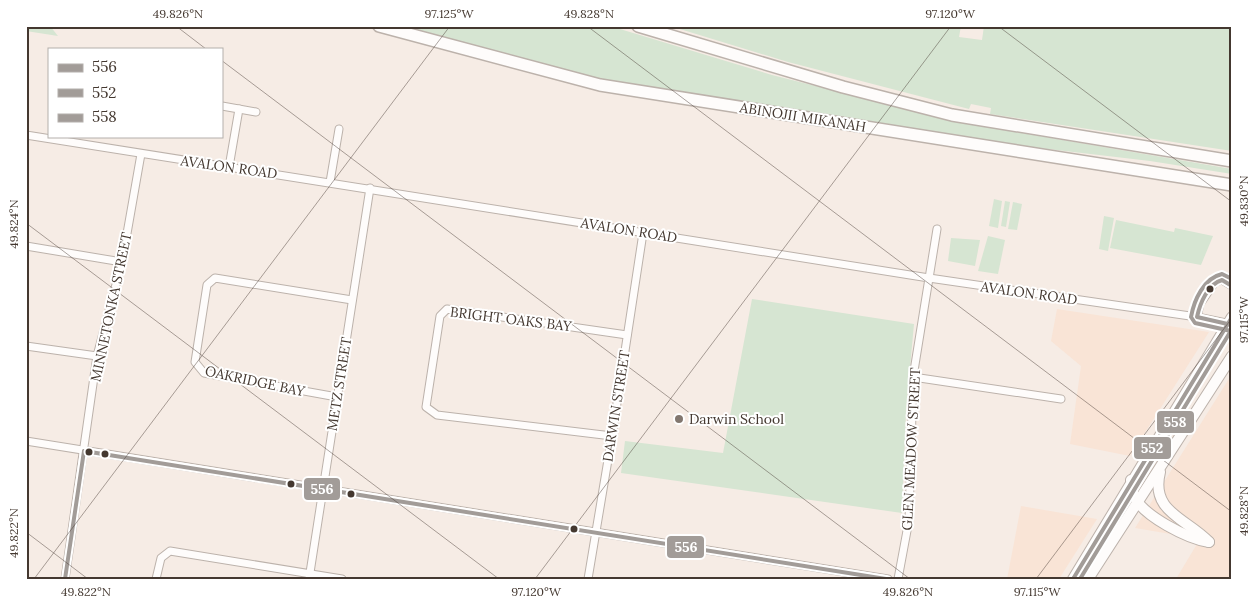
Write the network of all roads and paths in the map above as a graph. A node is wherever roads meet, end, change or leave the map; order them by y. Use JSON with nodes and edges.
{"nodes":[{"id":1,"x":379,"y":26,"type":"edge"},
{"id":2,"x":638,"y":26,"type":"edge"},
{"id":3,"x":222,"y":106,"type":"edge"},
{"id":4,"x":239,"y":109,"type":"junction"},
{"id":5,"x":256,"y":112,"type":"dead end"},
{"id":6,"x":339,"y":128,"type":"dead end"},
{"id":7,"x":26,"y":135,"type":"edge"},
{"id":8,"x":141,"y":154,"type":"junction"},
{"id":9,"x":1232,"y":162,"type":"edge"},
{"id":10,"x":229,"y":167,"type":"junction"},
{"id":11,"x":330,"y":182,"type":"junction"},
{"id":12,"x":1231,"y":185,"type":"edge"},
{"id":13,"x":370,"y":188,"type":"junction"},
{"id":14,"x":937,"y":229,"type":"dead end"},
{"id":15,"x":643,"y":232,"type":"junction"},
{"id":16,"x":26,"y":246,"type":"edge"},
{"id":17,"x":122,"y":262,"type":"junction"},
{"id":18,"x":929,"y":278,"type":"junction"},
{"id":19,"x":1232,"y":286,"type":"edge"},
{"id":20,"x":352,"y":300,"type":"junction"},
{"id":21,"x":1197,"y":317,"type":"junction"},
{"id":22,"x":1230,"y":322,"type":"edge"},
{"id":23,"x":627,"y":335,"type":"junction"},
{"id":24,"x":26,"y":346,"type":"edge"},
{"id":25,"x":98,"y":356,"type":"junction"},
{"id":26,"x":1232,"y":356,"type":"edge"},
{"id":27,"x":913,"y":376,"type":"junction"},
{"id":28,"x":337,"y":397,"type":"junction"},
{"id":29,"x":1061,"y":399,"type":"dead end"},
{"id":30,"x":612,"y":436,"type":"junction"},
{"id":31,"x":26,"y":441,"type":"edge"},
{"id":32,"x":84,"y":451,"type":"junction"},
{"id":33,"x":1163,"y":464,"type":"junction"},
{"id":34,"x":1131,"y":480,"type":"junction"},
{"id":35,"x":322,"y":490,"type":"junction"},
{"id":36,"x":1138,"y":502,"type":"junction"},
{"id":37,"x":1112,"y":512,"type":"junction"},
{"id":38,"x":596,"y":531,"type":"junction"},
{"id":39,"x":1118,"y":533,"type":"junction"},
{"id":40,"x":1099,"y":534,"type":"junction"},
{"id":41,"x":1107,"y":550,"type":"junction"},
{"id":42,"x":309,"y":576,"type":"edge"},
{"id":43,"x":65,"y":579,"type":"edge"},
{"id":44,"x":156,"y":579,"type":"edge"},
{"id":45,"x":342,"y":579,"type":"edge"},
{"id":46,"x":588,"y":579,"type":"edge"},
{"id":47,"x":888,"y":579,"type":"edge"},
{"id":48,"x":898,"y":579,"type":"edge"},
{"id":49,"x":1072,"y":579,"type":"edge"},
{"id":50,"x":1088,"y":579,"type":"edge"}],
"edges":[{"from":1,"to":12,"type":"main road","name":"ABINOJII MIKANAH"},
{"from":2,"to":9,"type":"main road"},
{"from":3,"to":4,"type":"street"},
{"from":4,"to":5,"type":"street"},
{"from":4,"to":10,"type":"street"},
{"from":6,"to":11,"type":"street"},
{"from":7,"to":8,"type":"street","name":"AVALON ROAD"},
{"from":8,"to":10,"type":"street","name":"AVALON ROAD"},
{"from":8,"to":17,"type":"street","name":"MINNETONKA STREET"},
{"from":10,"to":11,"type":"street","name":"AVALON ROAD"},
{"from":11,"to":13,"type":"street","name":"AVALON ROAD"},
{"from":13,"to":15,"type":"street","name":"AVALON ROAD"},
{"from":13,"to":20,"type":"street","name":"METZ STREET"},
{"from":14,"to":18,"type":"street","name":"GLEN MEADOW STREET"},
{"from":15,"to":18,"type":"street","name":"AVALON ROAD"},
{"from":15,"to":23,"type":"street","name":"DARWIN STREET"},
{"from":16,"to":17,"type":"street"},
{"from":17,"to":25,"type":"street","name":"MINNETONKA STREET"},
{"from":18,"to":21,"type":"street","name":"AVALON ROAD"},
{"from":18,"to":27,"type":"street","name":"GLEN MEADOW STREET"},
{"from":19,"to":21,"type":"street"},
{"from":20,"to":28,"type":"street","name":"METZ STREET"},
{"from":20,"to":28,"type":"street","name":"OAKRIDGE BAY"},
{"from":21,"to":22,"type":"street","name":"AVALON ROAD"},
{"from":22,"to":34,"type":"main road"},
{"from":23,"to":30,"type":"street","name":"DARWIN STREET"},
{"from":23,"to":30,"type":"street","name":"BRIGHT OAKS BAY"},
{"from":24,"to":25,"type":"street"},
{"from":25,"to":32,"type":"street","name":"MINNETONKA STREET"},
{"from":26,"to":33,"type":"main road"},
{"from":27,"to":29,"type":"street"},
{"from":27,"to":48,"type":"street","name":"GLEN MEADOW STREET"},
{"from":28,"to":35,"type":"street","name":"METZ STREET"},
{"from":30,"to":38,"type":"street","name":"DARWIN STREET"},
{"from":31,"to":32,"type":"street"},
{"from":32,"to":35,"type":"street"},
{"from":32,"to":43,"type":"street","name":"MINNETONKA STREET"},
{"from":33,"to":36,"type":"main road"},
{"from":33,"to":36,"type":"main road"},
{"from":34,"to":36,"type":"main road"},
{"from":34,"to":37,"type":"main road"},
{"from":35,"to":38,"type":"street"},
{"from":35,"to":42,"type":"street","name":"METZ STREET"},
{"from":36,"to":39,"type":"main road"},
{"from":37,"to":39,"type":"main road"},
{"from":37,"to":40,"type":"main road"},
{"from":38,"to":46,"type":"street","name":"DARWIN STREET"},
{"from":38,"to":47,"type":"street"},
{"from":39,"to":41,"type":"main road"},
{"from":40,"to":41,"type":"main road"},
{"from":40,"to":49,"type":"main road"},
{"from":41,"to":50,"type":"main road"},
{"from":42,"to":44,"type":"street"},
{"from":42,"to":45,"type":"street"}]}
